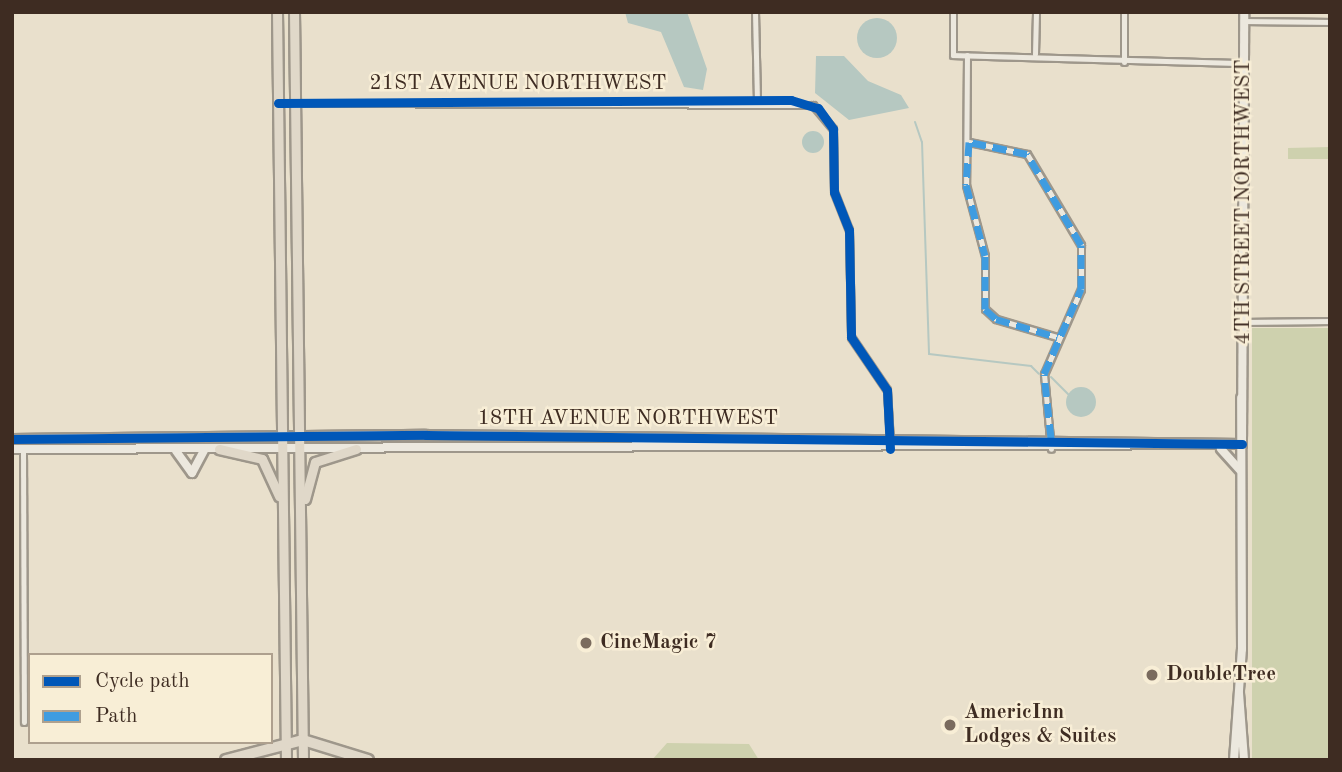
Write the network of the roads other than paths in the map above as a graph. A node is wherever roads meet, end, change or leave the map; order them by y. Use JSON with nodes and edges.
{"nodes":[{"id":1,"x":277,"y":12,"type":"edge"},
{"id":2,"x":294,"y":12,"type":"edge"},
{"id":3,"x":755,"y":12,"type":"edge"},
{"id":4,"x":953,"y":12,"type":"edge"},
{"id":5,"x":1036,"y":12,"type":"edge"},
{"id":6,"x":1124,"y":12,"type":"edge"},
{"id":7,"x":1244,"y":17,"type":"edge"},
{"id":8,"x":1330,"y":22,"type":"edge"},
{"id":9,"x":1035,"y":54,"type":"junction"},
{"id":10,"x":967,"y":55,"type":"junction"},
{"id":11,"x":1124,"y":62,"type":"junction"},
{"id":12,"x":1244,"y":63,"type":"junction"},
{"id":13,"x":757,"y":101,"type":"junction"},
{"id":14,"x":278,"y":103,"type":"junction"},
{"id":15,"x":295,"y":103,"type":"junction"},
{"id":16,"x":969,"y":142,"type":"junction"},
{"id":17,"x":1330,"y":321,"type":"edge"},
{"id":18,"x":1244,"y":322,"type":"junction"},
{"id":19,"x":1057,"y":337,"type":"junction"},
{"id":20,"x":1243,"y":391,"type":"junction"},
{"id":21,"x":1239,"y":429,"type":"junction"},
{"id":22,"x":890,"y":437,"type":"junction"},
{"id":23,"x":1051,"y":438,"type":"junction"},
{"id":24,"x":12,"y":439,"type":"edge"},
{"id":25,"x":23,"y":439,"type":"junction"},
{"id":26,"x":201,"y":439,"type":"junction"},
{"id":27,"x":282,"y":439,"type":"junction"},
{"id":28,"x":299,"y":439,"type":"junction"},
{"id":29,"x":1225,"y":439,"type":"junction"},
{"id":30,"x":1122,"y":444,"type":"junction"},
{"id":31,"x":1242,"y":444,"type":"junction"},
{"id":32,"x":1219,"y":448,"type":"junction"},
{"id":33,"x":12,"y":449,"type":"edge"},
{"id":34,"x":219,"y":449,"type":"junction"},
{"id":35,"x":356,"y":449,"type":"junction"},
{"id":36,"x":890,"y":449,"type":"junction"},
{"id":37,"x":1051,"y":449,"type":"junction"},
{"id":38,"x":24,"y":450,"type":"junction"},
{"id":39,"x":204,"y":450,"type":"junction"},
{"id":40,"x":282,"y":450,"type":"junction"},
{"id":41,"x":299,"y":450,"type":"junction"},
{"id":42,"x":183,"y":453,"type":"junction"},
{"id":43,"x":1242,"y":476,"type":"junction"},
{"id":44,"x":284,"y":542,"type":"junction"},
{"id":45,"x":300,"y":542,"type":"junction"},
{"id":46,"x":1239,"y":691,"type":"junction"},
{"id":47,"x":24,"y":722,"type":"dead end"},
{"id":48,"x":286,"y":740,"type":"junction"},
{"id":49,"x":303,"y":740,"type":"junction"},
{"id":50,"x":226,"y":760,"type":"edge"},
{"id":51,"x":286,"y":760,"type":"edge"},
{"id":52,"x":303,"y":760,"type":"edge"},
{"id":53,"x":368,"y":760,"type":"edge"},
{"id":54,"x":1234,"y":760,"type":"edge"},
{"id":55,"x":1244,"y":760,"type":"edge"}],
"edges":[{"from":1,"to":14,"type":"main road"},
{"from":2,"to":15,"type":"main road"},
{"from":3,"to":13,"type":"street"},
{"from":4,"to":10,"type":"street"},
{"from":5,"to":9,"type":"street"},
{"from":6,"to":11,"type":"street"},
{"from":7,"to":8,"type":"street"},
{"from":7,"to":12,"type":"street","name":"4TH STREET NORTHWEST"},
{"from":9,"to":10,"type":"street"},
{"from":9,"to":11,"type":"street"},
{"from":10,"to":16,"type":"street"},
{"from":11,"to":12,"type":"street"},
{"from":12,"to":18,"type":"street","name":"4TH STREET NORTHWEST"},
{"from":13,"to":15,"type":"street","name":"21ST AVENUE NORTHWEST"},
{"from":13,"to":22,"type":"street","name":"21ST AVENUE NORTHWEST"},
{"from":14,"to":15,"type":"street","name":"21ST AVENUE NORTHWEST"},
{"from":14,"to":27,"type":"main road"},
{"from":15,"to":28,"type":"main road"},
{"from":16,"to":19,"type":"street"},
{"from":16,"to":19,"type":"street"},
{"from":17,"to":18,"type":"street"},
{"from":18,"to":20,"type":"street","name":"4TH STREET NORTHWEST"},
{"from":19,"to":23,"type":"street"},
{"from":20,"to":21,"type":"street","name":"4TH STREET NORTHWEST"},
{"from":20,"to":31,"type":"street","name":"4TH STREET NORTHWEST"},
{"from":21,"to":29,"type":"street"},
{"from":21,"to":31,"type":"street","name":"4TH STREET NORTHWEST"},
{"from":22,"to":23,"type":"street","name":"18TH AVENUE NORTHWEST"},
{"from":22,"to":28,"type":"street","name":"18TH AVENUE NORTHWEST"},
{"from":22,"to":36,"type":"street","name":"21ST AVENUE NORTHWEST"},
{"from":23,"to":30,"type":"street","name":"18TH AVENUE NORTHWEST"},
{"from":23,"to":37,"type":"street"},
{"from":24,"to":25,"type":"street","name":"18TH AVENUE NORTHWEST"},
{"from":25,"to":26,"type":"street","name":"18TH AVENUE NORTHWEST"},
{"from":25,"to":38,"type":"street"},
{"from":26,"to":27,"type":"street","name":"18TH AVENUE NORTHWEST"},
{"from":26,"to":42,"type":"street"},
{"from":27,"to":28,"type":"street","name":"18TH AVENUE NORTHWEST"},
{"from":27,"to":40,"type":"main road"},
{"from":28,"to":41,"type":"main road"},
{"from":29,"to":30,"type":"street","name":"18TH AVENUE NORTHWEST"},
{"from":29,"to":31,"type":"street","name":"18TH AVENUE NORTHWEST"},
{"from":30,"to":32,"type":"street","name":"18TH AVENUE NORTHWEST"},
{"from":30,"to":37,"type":"street","name":"18TH AVENUE NORTHWEST"},
{"from":31,"to":32,"type":"street","name":"18TH AVENUE NORTHWEST"},
{"from":31,"to":43,"type":"street","name":"4TH STREET NORTHWEST"},
{"from":32,"to":43,"type":"street"},
{"from":33,"to":38,"type":"street","name":"18TH AVENUE NORTHWEST"},
{"from":34,"to":39,"type":"street","name":"18TH AVENUE NORTHWEST"},
{"from":34,"to":40,"type":"street","name":"18TH AVENUE NORTHWEST"},
{"from":34,"to":44,"type":"main road"},
{"from":35,"to":36,"type":"street","name":"18TH AVENUE NORTHWEST"},
{"from":35,"to":41,"type":"street","name":"18TH AVENUE NORTHWEST"},
{"from":35,"to":45,"type":"main road"},
{"from":36,"to":37,"type":"street","name":"18TH AVENUE NORTHWEST"},
{"from":38,"to":42,"type":"street","name":"18TH AVENUE NORTHWEST"},
{"from":38,"to":47,"type":"street"},
{"from":39,"to":42,"type":"street","name":"18TH AVENUE NORTHWEST"},
{"from":39,"to":42,"type":"street"},
{"from":40,"to":41,"type":"street","name":"18TH AVENUE NORTHWEST"},
{"from":40,"to":44,"type":"main road"},
{"from":41,"to":45,"type":"main road"},
{"from":43,"to":46,"type":"street","name":"4TH STREET NORTHWEST"},
{"from":44,"to":48,"type":"main road"},
{"from":45,"to":49,"type":"main road"},
{"from":46,"to":54,"type":"street","name":"4TH STREET NORTHWEST"},
{"from":46,"to":55,"type":"street","name":"4TH STREET NORTHWEST"},
{"from":48,"to":49,"type":"highway"},
{"from":48,"to":50,"type":"highway"},
{"from":48,"to":51,"type":"main road"},
{"from":49,"to":52,"type":"main road"},
{"from":49,"to":53,"type":"highway"}]}
